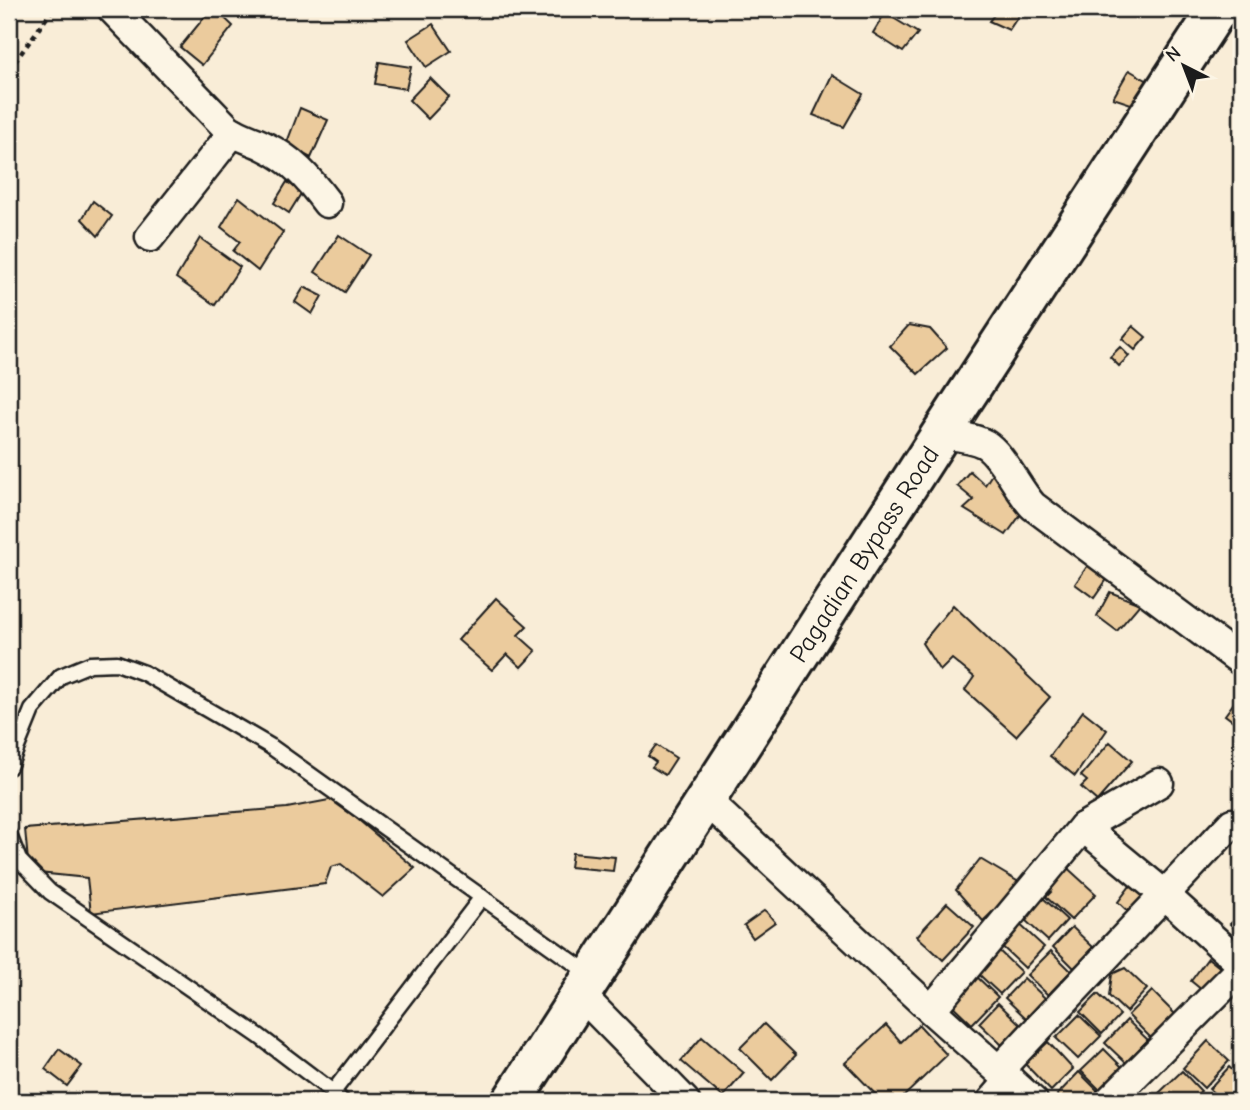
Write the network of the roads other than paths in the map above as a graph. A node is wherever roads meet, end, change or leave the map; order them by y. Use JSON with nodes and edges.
{"nodes":[{"id":1,"x":112,"y":9,"type":"edge"},
{"id":2,"x":1218,"y":9,"type":"edge"},
{"id":3,"x":233,"y":132,"type":"junction"},
{"id":4,"x":327,"y":203,"type":"dead end"},
{"id":5,"x":150,"y":237,"type":"dead end"},
{"id":6,"x":941,"y":434,"type":"junction"},
{"id":7,"x":1241,"y":661,"type":"edge"},
{"id":8,"x":9,"y":767,"type":"edge"},
{"id":9,"x":1159,"y":783,"type":"dead end"},
{"id":10,"x":706,"y":800,"type":"junction"},
{"id":11,"x":1232,"y":823,"type":"dead end"},
{"id":12,"x":1083,"y":827,"type":"junction"},
{"id":13,"x":9,"y":835,"type":"edge"},
{"id":14,"x":1164,"y":894,"type":"junction"},
{"id":15,"x":482,"y":897,"type":"junction"},
{"id":16,"x":1241,"y":966,"type":"edge"},
{"id":17,"x":586,"y":985,"type":"junction"},
{"id":18,"x":931,"y":1010,"type":"junction"},
{"id":19,"x":1001,"y":1084,"type":"edge"},
{"id":20,"x":338,"y":1097,"type":"edge"},
{"id":21,"x":512,"y":1101,"type":"edge"},
{"id":22,"x":685,"y":1101,"type":"edge"},
{"id":23,"x":1033,"y":1101,"type":"edge"},
{"id":24,"x":1110,"y":1101,"type":"edge"}],
"edges":[{"from":1,"to":3,"type":"street"},
{"from":2,"to":6,"type":"highway","name":"Pagadian Bypass Road"},
{"from":3,"to":4,"type":"street"},
{"from":3,"to":5,"type":"street"},
{"from":6,"to":7,"type":"street"},
{"from":6,"to":10,"type":"highway","name":"Pagadian Bypass Road"},
{"from":8,"to":15,"type":"lane"},
{"from":9,"to":12,"type":"street"},
{"from":10,"to":17,"type":"highway","name":"Pagadian Bypass Road"},
{"from":10,"to":18,"type":"street"},
{"from":11,"to":14,"type":"street"},
{"from":12,"to":14,"type":"street"},
{"from":12,"to":18,"type":"street"},
{"from":13,"to":20,"type":"lane"},
{"from":14,"to":16,"type":"street"},
{"from":14,"to":19,"type":"street"},
{"from":15,"to":17,"type":"lane"},
{"from":15,"to":20,"type":"lane"},
{"from":16,"to":24,"type":"street"},
{"from":17,"to":21,"type":"highway","name":"Pagadian Bypass Road"},
{"from":17,"to":22,"type":"street"},
{"from":18,"to":19,"type":"street"},
{"from":19,"to":23,"type":"street"}]}
